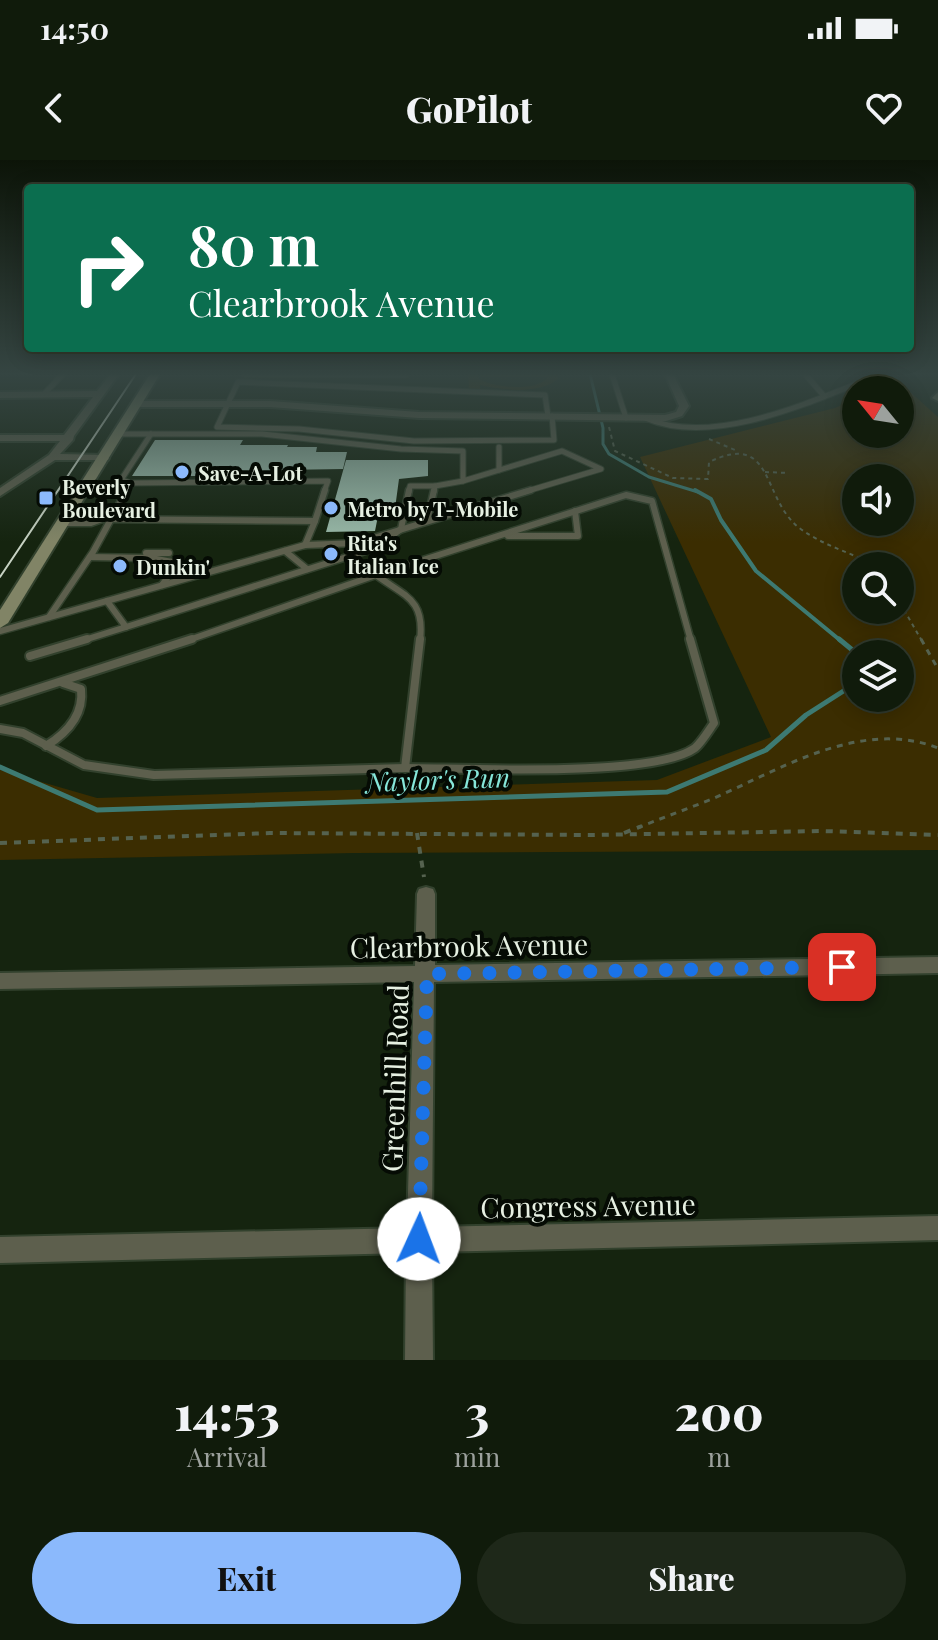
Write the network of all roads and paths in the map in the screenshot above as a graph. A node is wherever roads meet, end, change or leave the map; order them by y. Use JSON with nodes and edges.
{"nodes":[{"id":1,"x":76,"y":430,"type":"edge"},
{"id":2,"x":120,"y":430,"type":"edge"},
{"id":3,"x":309,"y":430,"type":"edge"},
{"id":4,"x":552,"y":430,"type":"edge"},
{"id":5,"x":611,"y":430,"type":"edge"},
{"id":6,"x":118,"y":434,"type":"junction"},
{"id":7,"x":151,"y":434,"type":"junction"},
{"id":8,"x":0,"y":438,"type":"edge"},
{"id":9,"x":70,"y":438,"type":"junction"},
{"id":10,"x":499,"y":447,"type":"dead end"},
{"id":11,"x":53,"y":457,"type":"junction"},
{"id":12,"x":104,"y":458,"type":"junction"},
{"id":13,"x":499,"y":470,"type":"junction"},
{"id":14,"x":764,"y":472,"type":"junction"},
{"id":15,"x":789,"y":473,"type":"dead end"},
{"id":16,"x":463,"y":481,"type":"junction"},
{"id":17,"x":131,"y":483,"type":"junction"},
{"id":18,"x":435,"y":486,"type":"junction"},
{"id":19,"x":0,"y":493,"type":"edge"},
{"id":20,"x":575,"y":511,"type":"junction"},
{"id":21,"x":65,"y":519,"type":"junction"},
{"id":22,"x":112,"y":520,"type":"junction"},
{"id":23,"x":315,"y":521,"type":"junction"},
{"id":24,"x":427,"y":521,"type":"junction"},
{"id":25,"x":401,"y":529,"type":"junction"},
{"id":26,"x":498,"y":536,"type":"junction"},
{"id":27,"x":305,"y":545,"type":"junction"},
{"id":28,"x":285,"y":551,"type":"junction"},
{"id":29,"x":847,"y":552,"type":"edge"},
{"id":30,"x":169,"y":553,"type":"dead end"},
{"id":31,"x":91,"y":555,"type":"junction"},
{"id":32,"x":307,"y":569,"type":"junction"},
{"id":33,"x":376,"y":575,"type":"junction"},
{"id":34,"x":161,"y":585,"type":"junction"},
{"id":35,"x":107,"y":601,"type":"junction"},
{"id":36,"x":49,"y":617,"type":"junction"},
{"id":37,"x":0,"y":622,"type":"edge"},
{"id":38,"x":912,"y":624,"type":"edge"},
{"id":39,"x":126,"y":627,"type":"junction"},
{"id":40,"x":0,"y":631,"type":"edge"},
{"id":41,"x":30,"y":656,"type":"dead end"},
{"id":42,"x":938,"y":669,"type":"edge"},
{"id":43,"x":63,"y":683,"type":"junction"},
{"id":44,"x":0,"y":701,"type":"edge"},
{"id":45,"x":0,"y":729,"type":"edge"},
{"id":46,"x":46,"y":746,"type":"junction"},
{"id":47,"x":938,"y":748,"type":"edge"},
{"id":48,"x":405,"y":768,"type":"junction"},
{"id":49,"x":417,"y":833,"type":"junction"},
{"id":50,"x":621,"y":834,"type":"junction"},
{"id":51,"x":938,"y":835,"type":"edge"},
{"id":52,"x":0,"y":843,"type":"edge"},
{"id":53,"x":426,"y":894,"type":"joint"},
{"id":54,"x":938,"y":965,"type":"edge"},
{"id":55,"x":427,"y":974,"type":"junction"},
{"id":56,"x":0,"y":981,"type":"edge"},
{"id":57,"x":938,"y":1228,"type":"edge"},
{"id":58,"x":419,"y":1239,"type":"junction"},
{"id":59,"x":0,"y":1250,"type":"edge"},
{"id":60,"x":419,"y":1360,"type":"edge"}],
"edges":[{"from":1,"to":9,"type":"street"},
{"from":2,"to":6,"type":"main road"},
{"from":3,"to":4,"type":"lane"},
{"from":5,"to":14,"type":"path"},
{"from":6,"to":7,"type":"lane"},
{"from":6,"to":12,"type":"main road"},
{"from":7,"to":16,"type":"lane"},
{"from":7,"to":17,"type":"lane"},
{"from":8,"to":9,"type":"street"},
{"from":9,"to":11,"type":"street"},
{"from":10,"to":13,"type":"lane"},
{"from":11,"to":12,"type":"street"},
{"from":11,"to":19,"type":"street"},
{"from":12,"to":21,"type":"main road"},
{"from":13,"to":16,"type":"lane"},
{"from":13,"to":24,"type":"lane"},
{"from":14,"to":15,"type":"path"},
{"from":14,"to":29,"type":"path"},
{"from":16,"to":18,"type":"lane"},
{"from":17,"to":22,"type":"lane"},
{"from":17,"to":23,"type":"lane"},
{"from":18,"to":24,"type":"lane"},
{"from":18,"to":25,"type":"lane"},
{"from":20,"to":26,"type":"lane"},
{"from":20,"to":26,"type":"lane"},
{"from":20,"to":48,"type":"lane"},
{"from":21,"to":22,"type":"lane"},
{"from":21,"to":37,"type":"main road"},
{"from":22,"to":23,"type":"lane"},
{"from":22,"to":31,"type":"lane"},
{"from":23,"to":27,"type":"lane"},
{"from":24,"to":25,"type":"lane"},
{"from":25,"to":27,"type":"lane"},
{"from":25,"to":32,"type":"lane"},
{"from":26,"to":33,"type":"lane"},
{"from":27,"to":28,"type":"lane"},
{"from":28,"to":32,"type":"lane"},
{"from":28,"to":34,"type":"lane"},
{"from":30,"to":31,"type":"lane"},
{"from":31,"to":34,"type":"lane"},
{"from":31,"to":36,"type":"lane"},
{"from":32,"to":39,"type":"lane"},
{"from":33,"to":43,"type":"lane"},
{"from":33,"to":48,"type":"lane"},
{"from":34,"to":35,"type":"lane"},
{"from":35,"to":36,"type":"lane"},
{"from":35,"to":39,"type":"lane"},
{"from":36,"to":40,"type":"lane"},
{"from":38,"to":42,"type":"path"},
{"from":39,"to":41,"type":"lane"},
{"from":43,"to":44,"type":"lane"},
{"from":43,"to":46,"type":"lane"},
{"from":45,"to":46,"type":"lane"},
{"from":46,"to":48,"type":"lane"},
{"from":47,"to":50,"type":"path"},
{"from":49,"to":50,"type":"path"},
{"from":49,"to":52,"type":"path"},
{"from":49,"to":53,"type":"path"},
{"from":50,"to":51,"type":"path"},
{"from":53,"to":55,"type":"street","name":"Greenhill Road"},
{"from":54,"to":55,"type":"street","name":"Clearbrook Avenue"},
{"from":55,"to":56,"type":"street","name":"Clearbrook Avenue"},
{"from":55,"to":58,"type":"street","name":"Greenhill Road"},
{"from":57,"to":58,"type":"street","name":"Congress Avenue"},
{"from":58,"to":59,"type":"street","name":"Congress Avenue"},
{"from":58,"to":60,"type":"street","name":"Greenhill Road"}]}
